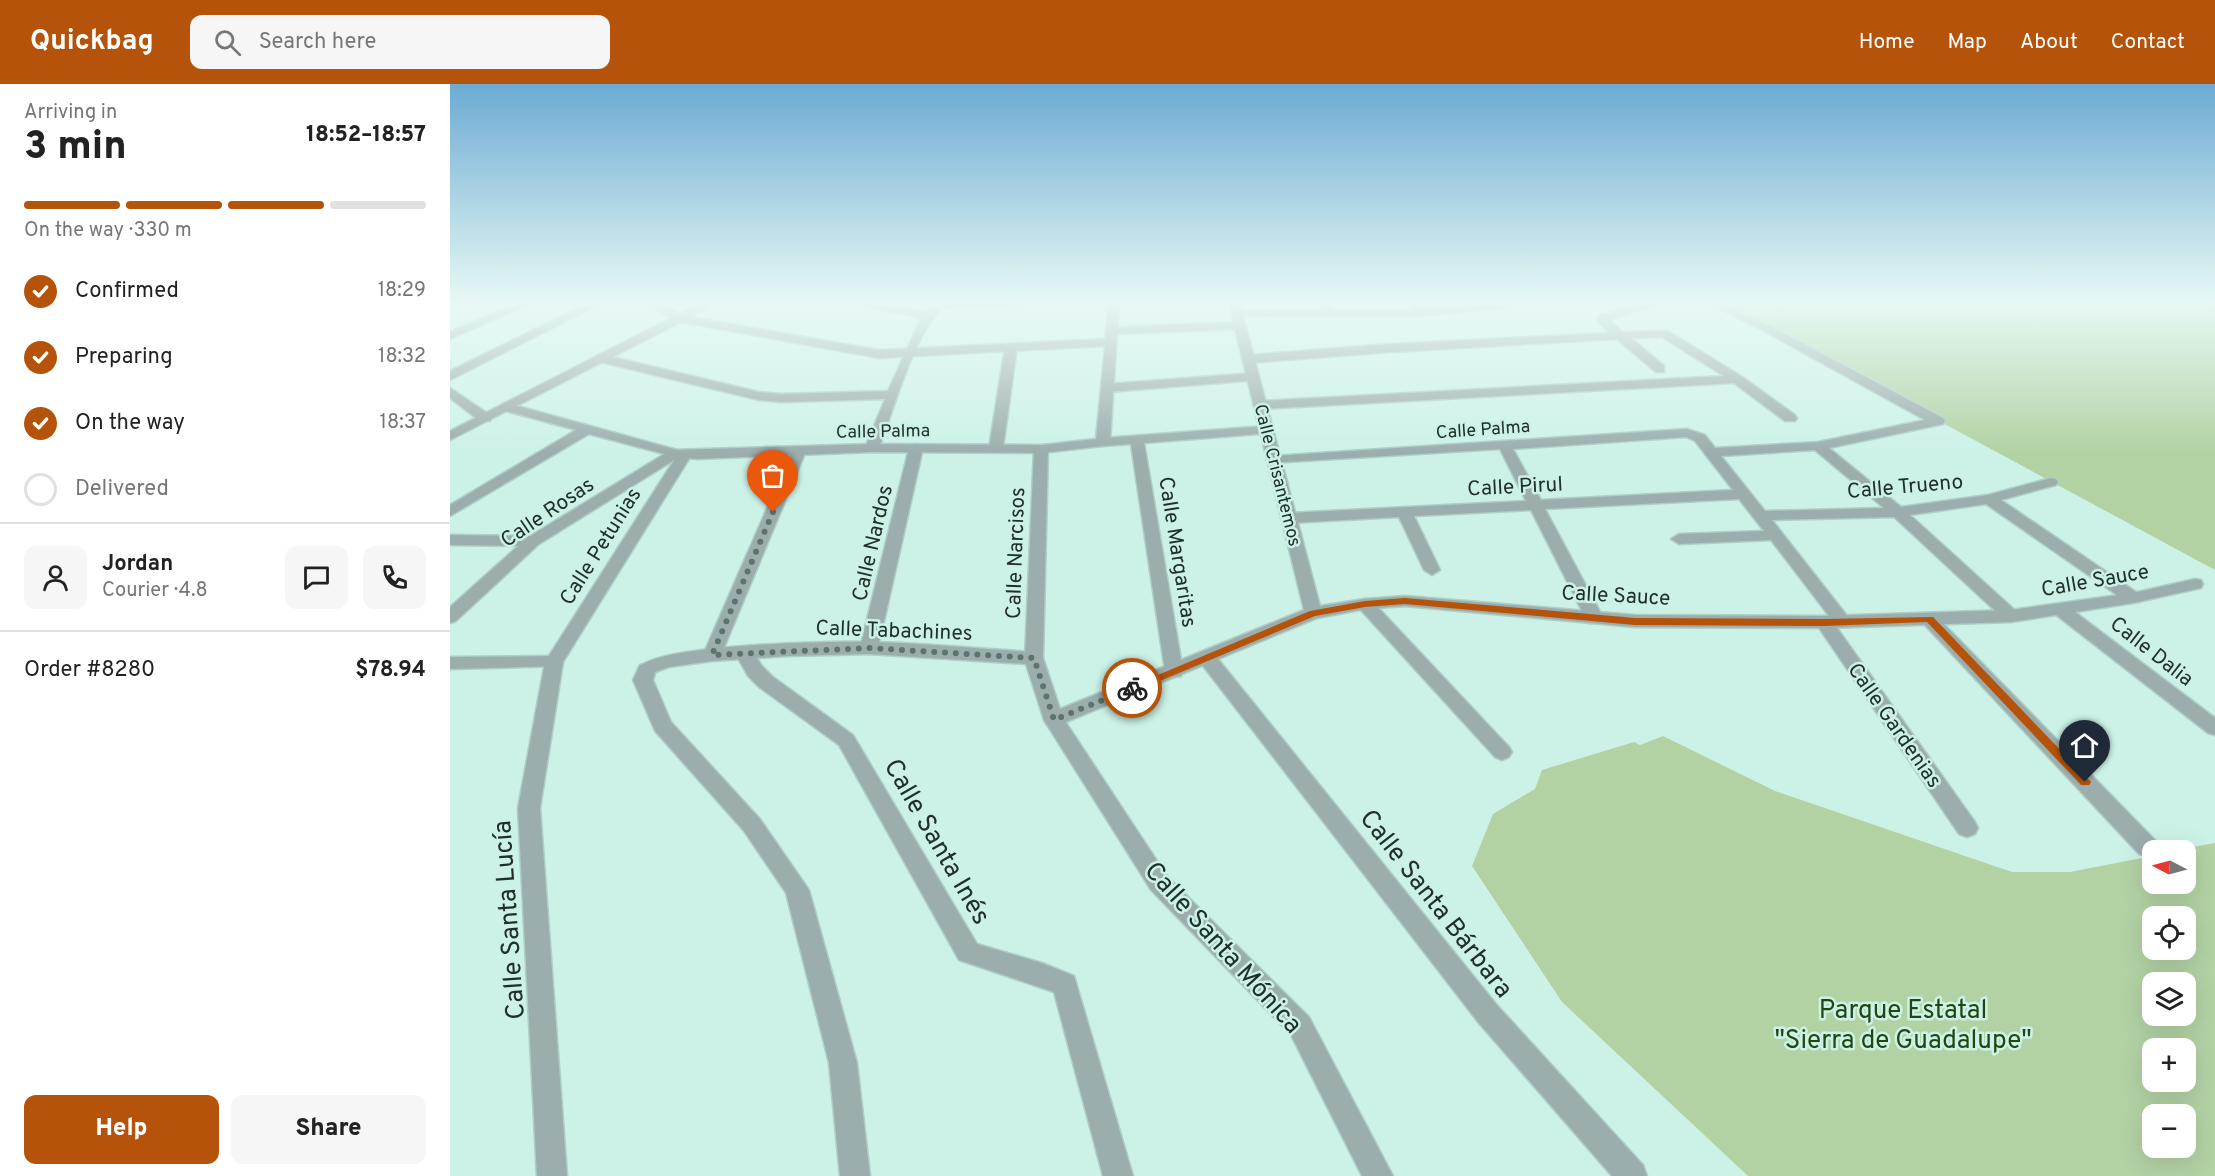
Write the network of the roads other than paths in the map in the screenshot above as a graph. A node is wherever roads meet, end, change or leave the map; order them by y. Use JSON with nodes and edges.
{"nodes":[{"id":1,"x":499,"y":352,"type":"edge"},
{"id":2,"x":612,"y":352,"type":"edge"},
{"id":3,"x":860,"y":352,"type":"edge"},
{"id":4,"x":939,"y":352,"type":"edge"},
{"id":5,"x":1010,"y":352,"type":"edge"},
{"id":6,"x":1109,"y":352,"type":"edge"},
{"id":7,"x":1247,"y":352,"type":"edge"},
{"id":8,"x":1334,"y":352,"type":"edge"},
{"id":9,"x":1640,"y":352,"type":"edge"},
{"id":10,"x":1694,"y":352,"type":"edge"},
{"id":11,"x":1810,"y":352,"type":"edge"},
{"id":12,"x":909,"y":354,"type":"junction"},
{"id":13,"x":600,"y":358,"type":"junction"},
{"id":14,"x":1248,"y":358,"type":"junction"},
{"id":15,"x":1660,"y":369,"type":"dead end"},
{"id":16,"x":450,"y":376,"type":"edge"},
{"id":17,"x":1253,"y":377,"type":"junction"},
{"id":18,"x":1737,"y":379,"type":"junction"},
{"id":19,"x":1108,"y":388,"type":"junction"},
{"id":20,"x":450,"y":392,"type":"edge"},
{"id":21,"x":892,"y":395,"type":"junction"},
{"id":22,"x":1260,"y":405,"type":"junction"},
{"id":23,"x":507,"y":407,"type":"junction"},
{"id":24,"x":485,"y":418,"type":"junction"},
{"id":25,"x":1791,"y":418,"type":"dead end"},
{"id":26,"x":589,"y":428,"type":"junction"},
{"id":27,"x":1266,"y":429,"type":"junction"},
{"id":28,"x":1694,"y":435,"type":"joint"},
{"id":29,"x":450,"y":436,"type":"edge"},
{"id":30,"x":1137,"y":440,"type":"junction"},
{"id":31,"x":1103,"y":442,"type":"junction"},
{"id":32,"x":1504,"y":446,"type":"junction"},
{"id":33,"x":1818,"y":446,"type":"junction"},
{"id":34,"x":872,"y":448,"type":"junction"},
{"id":35,"x":916,"y":448,"type":"junction"},
{"id":36,"x":996,"y":448,"type":"junction"},
{"id":37,"x":1041,"y":448,"type":"junction"},
{"id":38,"x":799,"y":451,"type":"junction"},
{"id":39,"x":1711,"y":452,"type":"junction"},
{"id":40,"x":680,"y":454,"type":"junction"},
{"id":41,"x":1274,"y":460,"type":"junction"},
{"id":42,"x":2050,"y":482,"type":"dead end"},
{"id":43,"x":1744,"y":494,"type":"junction"},
{"id":44,"x":1989,"y":499,"type":"junction"},
{"id":45,"x":1537,"y":506,"type":"junction"},
{"id":46,"x":450,"y":511,"type":"edge"},
{"id":47,"x":1898,"y":512,"type":"junction"},
{"id":48,"x":1405,"y":513,"type":"junction"},
{"id":49,"x":1760,"y":516,"type":"junction"},
{"id":50,"x":1289,"y":518,"type":"junction"},
{"id":51,"x":1775,"y":535,"type":"junction"},
{"id":52,"x":1679,"y":539,"type":"dead end"},
{"id":53,"x":450,"y":540,"type":"edge"},
{"id":54,"x":533,"y":541,"type":"junction"},
{"id":55,"x":1432,"y":570,"type":"dead end"},
{"id":56,"x":2195,"y":584,"type":"dead end"},
{"id":57,"x":2133,"y":598,"type":"junction"},
{"id":58,"x":1365,"y":604,"type":"junction"},
{"id":59,"x":2061,"y":610,"type":"junction"},
{"id":60,"x":1313,"y":613,"type":"junction"},
{"id":61,"x":2011,"y":616,"type":"junction"},
{"id":62,"x":450,"y":617,"type":"edge"},
{"id":63,"x":1595,"y":619,"type":"junction"},
{"id":64,"x":1929,"y":619,"type":"junction"},
{"id":65,"x":1833,"y":622,"type":"junction"},
{"id":66,"x":869,"y":648,"type":"junction"},
{"id":67,"x":744,"y":653,"type":"junction"},
{"id":68,"x":712,"y":655,"type":"junction"},
{"id":69,"x":1034,"y":658,"type":"junction"},
{"id":70,"x":1207,"y":658,"type":"junction"},
{"id":71,"x":554,"y":662,"type":"junction"},
{"id":72,"x":450,"y":663,"type":"edge"},
{"id":73,"x":1174,"y":671,"type":"junction"},
{"id":74,"x":1054,"y":720,"type":"junction"},
{"id":75,"x":2211,"y":721,"type":"edge"},
{"id":76,"x":1502,"y":752,"type":"dead end"},
{"id":77,"x":1967,"y":828,"type":"dead end"},
{"id":78,"x":2142,"y":842,"type":"edge"},
{"id":79,"x":552,"y":1176,"type":"edge"},
{"id":80,"x":855,"y":1176,"type":"edge"},
{"id":81,"x":1118,"y":1176,"type":"edge"},
{"id":82,"x":1378,"y":1176,"type":"edge"},
{"id":83,"x":1632,"y":1176,"type":"edge"}],
"edges":[{"from":1,"to":16,"type":"street"},
{"from":2,"to":13,"type":"street"},
{"from":3,"to":12,"type":"street"},
{"from":4,"to":12,"type":"street"},
{"from":5,"to":36,"type":"street"},
{"from":6,"to":19,"type":"street"},
{"from":7,"to":14,"type":"street","name":"Calle Crisantemos"},
{"from":8,"to":14,"type":"street"},
{"from":9,"to":15,"type":"street"},
{"from":10,"to":18,"type":"street"},
{"from":11,"to":33,"type":"street"},
{"from":12,"to":21,"type":"street"},
{"from":13,"to":21,"type":"street"},
{"from":13,"to":23,"type":"street"},
{"from":14,"to":17,"type":"street","name":"Calle Crisantemos"},
{"from":17,"to":19,"type":"street"},
{"from":17,"to":22,"type":"street","name":"Calle Crisantemos"},
{"from":18,"to":22,"type":"street"},
{"from":18,"to":25,"type":"street"},
{"from":19,"to":31,"type":"street"},
{"from":20,"to":24,"type":"street"},
{"from":21,"to":34,"type":"street"},
{"from":22,"to":27,"type":"street","name":"Calle Crisantemos"},
{"from":23,"to":24,"type":"street"},
{"from":23,"to":26,"type":"street","name":"Calle Palma"},
{"from":24,"to":29,"type":"street"},
{"from":26,"to":40,"type":"street","name":"Calle Palma"},
{"from":26,"to":46,"type":"street"},
{"from":27,"to":30,"type":"street","name":"Calle Palma"},
{"from":27,"to":41,"type":"street","name":"Calle Crisantemos"},
{"from":28,"to":32,"type":"street","name":"Calle Palma"},
{"from":28,"to":39,"type":"street","name":"Calle Gardenias"},
{"from":30,"to":31,"type":"street","name":"Calle Palma"},
{"from":30,"to":73,"type":"street","name":"Calle Margaritas"},
{"from":31,"to":37,"type":"street","name":"Calle Palma"},
{"from":32,"to":41,"type":"street","name":"Calle Palma"},
{"from":32,"to":45,"type":"street"},
{"from":33,"to":39,"type":"street"},
{"from":33,"to":47,"type":"street"},
{"from":34,"to":35,"type":"street","name":"Calle Palma"},
{"from":34,"to":38,"type":"street","name":"Calle Palma"},
{"from":35,"to":36,"type":"street","name":"Calle Palma"},
{"from":35,"to":66,"type":"street","name":"Calle Nardos"},
{"from":36,"to":37,"type":"street","name":"Calle Palma"},
{"from":37,"to":69,"type":"street","name":"Calle Narcisos"},
{"from":38,"to":40,"type":"street","name":"Calle Palma"},
{"from":38,"to":68,"type":"street"},
{"from":39,"to":43,"type":"street","name":"Calle Gardenias"},
{"from":40,"to":54,"type":"street","name":"Calle Rosas"},
{"from":40,"to":71,"type":"street","name":"Calle Petunias"},
{"from":41,"to":50,"type":"street","name":"Calle Crisantemos"},
{"from":42,"to":44,"type":"street","name":"Calle Trueno"},
{"from":43,"to":45,"type":"street","name":"Calle Pirul"},
{"from":43,"to":49,"type":"street","name":"Calle Gardenias"},
{"from":44,"to":47,"type":"street","name":"Calle Trueno"},
{"from":44,"to":57,"type":"street"},
{"from":45,"to":48,"type":"street","name":"Calle Pirul"},
{"from":45,"to":63,"type":"street"},
{"from":47,"to":49,"type":"street","name":"Calle Trueno"},
{"from":47,"to":61,"type":"street"},
{"from":48,"to":50,"type":"street","name":"Calle Pirul"},
{"from":48,"to":55,"type":"street"},
{"from":49,"to":51,"type":"street","name":"Calle Gardenias"},
{"from":50,"to":60,"type":"street","name":"Calle Crisantemos"},
{"from":51,"to":52,"type":"street"},
{"from":51,"to":65,"type":"street","name":"Calle Gardenias"},
{"from":53,"to":54,"type":"street"},
{"from":54,"to":62,"type":"street","name":"Calle Rosas"},
{"from":56,"to":57,"type":"street","name":"Calle Sauce"},
{"from":57,"to":59,"type":"street","name":"Calle Sauce"},
{"from":58,"to":60,"type":"street","name":"Calle Sauce"},
{"from":58,"to":63,"type":"street","name":"Calle Sauce"},
{"from":58,"to":76,"type":"street"},
{"from":59,"to":61,"type":"street","name":"Calle Sauce"},
{"from":59,"to":75,"type":"street","name":"Calle Dalia"},
{"from":60,"to":70,"type":"street","name":"Calle Sauce"},
{"from":61,"to":64,"type":"street","name":"Calle Sauce"},
{"from":63,"to":65,"type":"street","name":"Calle Sauce"},
{"from":64,"to":65,"type":"street","name":"Calle Sauce"},
{"from":64,"to":78,"type":"street"},
{"from":65,"to":77,"type":"street","name":"Calle Gardenias"},
{"from":66,"to":67,"type":"street","name":"Calle Tabachines"},
{"from":66,"to":69,"type":"street","name":"Calle Tabachines"},
{"from":67,"to":68,"type":"street","name":"Calle Tabachines"},
{"from":67,"to":81,"type":"street","name":"Calle Santa Inés"},
{"from":68,"to":80,"type":"street","name":"Calle Tabachines"},
{"from":69,"to":74,"type":"street","name":"Calle Santa Mónica"},
{"from":70,"to":73,"type":"street","name":"Calle Sauce"},
{"from":70,"to":83,"type":"street","name":"Calle Santa Bárbara"},
{"from":71,"to":72,"type":"street"},
{"from":71,"to":79,"type":"street","name":"Calle Santa Lucía"},
{"from":73,"to":74,"type":"street","name":"Calle Sauce"},
{"from":74,"to":82,"type":"street","name":"Calle Santa Mónica"}]}
